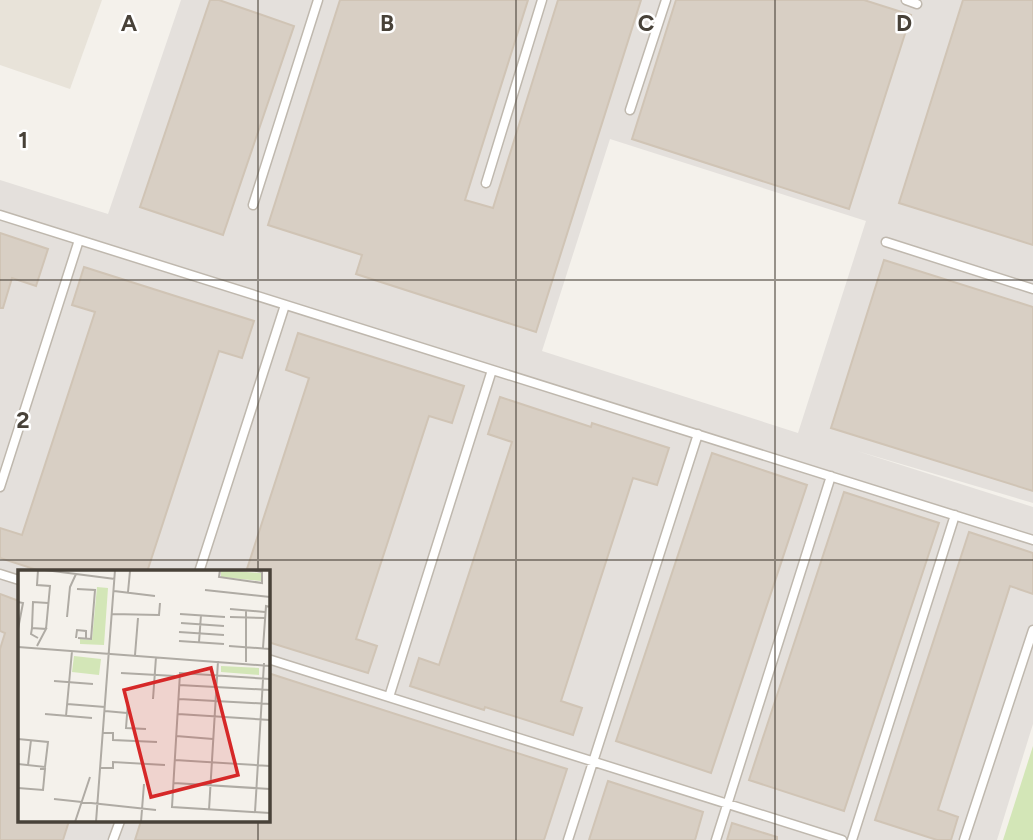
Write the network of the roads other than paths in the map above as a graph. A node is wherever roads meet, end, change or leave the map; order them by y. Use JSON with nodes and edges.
{"nodes":[{"id":1,"x":318,"y":0,"type":"edge"},
{"id":2,"x":541,"y":0,"type":"edge"},
{"id":3,"x":666,"y":0,"type":"edge"},
{"id":4,"x":906,"y":0,"type":"edge"},
{"id":5,"x":917,"y":4,"type":"dead end"},
{"id":6,"x":630,"y":110,"type":"dead end"},
{"id":7,"x":486,"y":183,"type":"dead end"},
{"id":8,"x":253,"y":205,"type":"dead end"},
{"id":9,"x":0,"y":215,"type":"edge"},
{"id":10,"x":79,"y":240,"type":"junction"},
{"id":11,"x":886,"y":242,"type":"dead end"},
{"id":12,"x":1033,"y":289,"type":"edge"},
{"id":13,"x":285,"y":304,"type":"junction"},
{"id":14,"x":492,"y":370,"type":"junction"},
{"id":15,"x":698,"y":435,"type":"junction"},
{"id":16,"x":831,"y":477,"type":"junction"},
{"id":17,"x":0,"y":487,"type":"edge"},
{"id":18,"x":955,"y":515,"type":"junction"},
{"id":19,"x":1033,"y":540,"type":"edge"},
{"id":20,"x":200,"y":570,"type":"edge"},
{"id":21,"x":0,"y":574,"type":"edge"},
{"id":22,"x":18,"y":580,"type":"edge"},
{"id":23,"x":1033,"y":630,"type":"edge"},
{"id":24,"x":270,"y":660,"type":"edge"},
{"id":25,"x":389,"y":697,"type":"junction"},
{"id":26,"x":593,"y":761,"type":"junction"},
{"id":27,"x":727,"y":804,"type":"junction"},
{"id":28,"x":120,"y":822,"type":"edge"},
{"id":29,"x":113,"y":840,"type":"edge"},
{"id":30,"x":568,"y":840,"type":"edge"},
{"id":31,"x":716,"y":840,"type":"edge"},
{"id":32,"x":842,"y":840,"type":"edge"},
{"id":33,"x":852,"y":840,"type":"edge"},
{"id":34,"x":964,"y":840,"type":"edge"}],
"edges":[{"from":1,"to":8,"type":"lane"},
{"from":2,"to":7,"type":"lane"},
{"from":3,"to":6,"type":"lane"},
{"from":4,"to":5,"type":"lane"},
{"from":9,"to":10,"type":"lane"},
{"from":10,"to":13,"type":"lane"},
{"from":10,"to":17,"type":"lane"},
{"from":11,"to":12,"type":"lane"},
{"from":13,"to":14,"type":"lane"},
{"from":13,"to":20,"type":"lane"},
{"from":14,"to":15,"type":"lane"},
{"from":14,"to":25,"type":"lane"},
{"from":15,"to":16,"type":"lane"},
{"from":15,"to":26,"type":"lane"},
{"from":16,"to":18,"type":"lane"},
{"from":16,"to":27,"type":"lane"},
{"from":18,"to":19,"type":"lane"},
{"from":18,"to":33,"type":"lane"},
{"from":21,"to":22,"type":"lane"},
{"from":23,"to":34,"type":"lane"},
{"from":24,"to":25,"type":"lane"},
{"from":25,"to":26,"type":"lane"},
{"from":26,"to":27,"type":"lane"},
{"from":26,"to":30,"type":"lane"},
{"from":27,"to":31,"type":"lane"},
{"from":27,"to":32,"type":"lane"},
{"from":28,"to":29,"type":"lane"}]}
